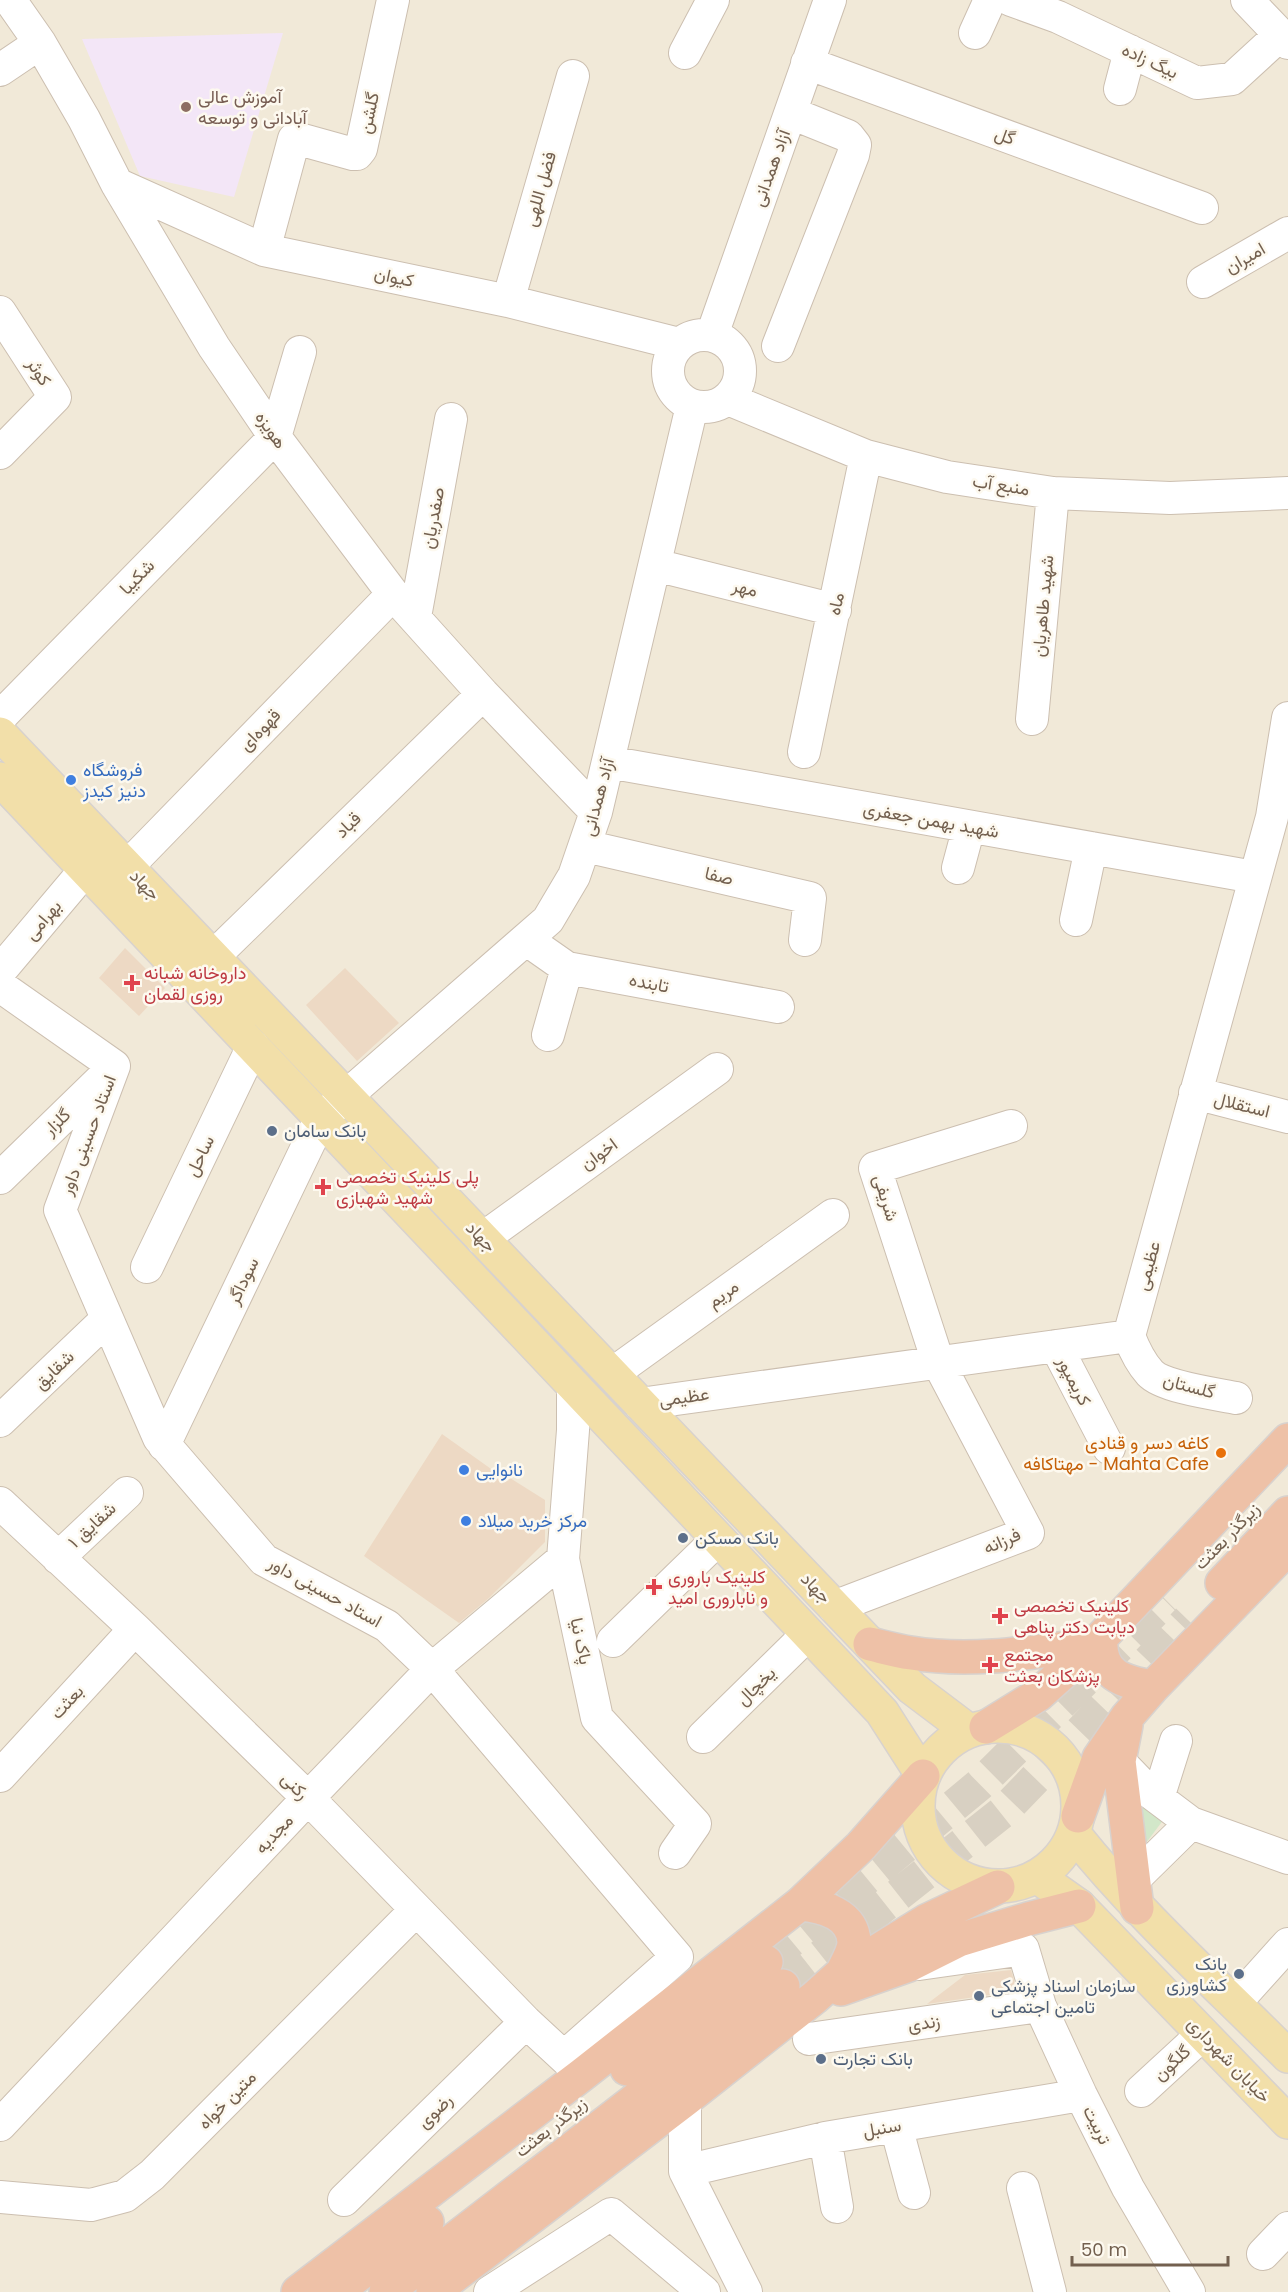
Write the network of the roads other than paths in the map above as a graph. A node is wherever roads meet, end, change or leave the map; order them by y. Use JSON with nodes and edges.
{"nodes":[{"id":1,"x":10,"y":0,"type":"edge"},
{"id":2,"x":393,"y":0,"type":"edge"},
{"id":3,"x":713,"y":0,"type":"edge"},
{"id":4,"x":830,"y":0,"type":"edge"},
{"id":5,"x":990,"y":0,"type":"edge"},
{"id":6,"x":1011,"y":0,"type":"edge"},
{"id":7,"x":1247,"y":0,"type":"edge"},
{"id":8,"x":1065,"y":8,"type":"edge"},
{"id":9,"x":975,"y":33,"type":"dead end"},
{"id":10,"x":1284,"y":39,"type":"edge"},
{"id":11,"x":40,"y":43,"type":"junction"},
{"id":12,"x":1130,"y":51,"type":"junction"},
{"id":13,"x":685,"y":52,"type":"dead end"},
{"id":14,"x":807,"y":63,"type":"junction"},
{"id":15,"x":0,"y":70,"type":"edge"},
{"id":16,"x":573,"y":76,"type":"dead end"},
{"id":17,"x":1120,"y":89,"type":"dead end"},
{"id":18,"x":791,"y":113,"type":"junction"},
{"id":19,"x":117,"y":184,"type":"junction"},
{"id":20,"x":1202,"y":208,"type":"dead end"},
{"id":21,"x":1288,"y":233,"type":"edge"},
{"id":22,"x":264,"y":250,"type":"junction"},
{"id":23,"x":1203,"y":282,"type":"dead end"},
{"id":24,"x":508,"y":301,"type":"junction"},
{"id":25,"x":0,"y":312,"type":"edge"},
{"id":26,"x":712,"y":335,"type":"junction"},
{"id":27,"x":680,"y":344,"type":"junction"},
{"id":28,"x":778,"y":346,"type":"dead end"},
{"id":29,"x":300,"y":352,"type":"dead end"},
{"id":30,"x":728,"y":399,"type":"junction"},
{"id":31,"x":692,"y":406,"type":"junction"},
{"id":32,"x":451,"y":419,"type":"dead end"},
{"id":33,"x":275,"y":437,"type":"junction"},
{"id":34,"x":0,"y":453,"type":"edge"},
{"id":35,"x":866,"y":456,"type":"junction"},
{"id":36,"x":1053,"y":493,"type":"junction"},
{"id":37,"x":1288,"y":493,"type":"edge"},
{"id":38,"x":655,"y":565,"type":"junction"},
{"id":39,"x":393,"y":594,"type":"junction"},
{"id":40,"x":835,"y":610,"type":"junction"},
{"id":41,"x":415,"y":616,"type":"junction"},
{"id":42,"x":483,"y":694,"type":"junction"},
{"id":43,"x":0,"y":717,"type":"edge"},
{"id":44,"x":1288,"y":718,"type":"edge"},
{"id":45,"x":1032,"y":719,"type":"dead end"},
{"id":46,"x":0,"y":734,"type":"edge"},
{"id":47,"x":804,"y":752,"type":"dead end"},
{"id":48,"x":608,"y":762,"type":"junction"},
{"id":49,"x":0,"y":779,"type":"edge"},
{"id":50,"x":596,"y":812,"type":"junction"},
{"id":51,"x":969,"y":827,"type":"junction"},
{"id":52,"x":585,"y":846,"type":"junction"},
{"id":53,"x":1091,"y":848,"type":"junction"},
{"id":54,"x":127,"y":867,"type":"junction"},
{"id":55,"x":958,"y":868,"type":"dead end"},
{"id":56,"x":86,"y":870,"type":"junction"},
{"id":57,"x":1254,"y":877,"type":"junction"},
{"id":58,"x":1076,"y":920,"type":"dead end"},
{"id":59,"x":527,"y":940,"type":"junction"},
{"id":60,"x":805,"y":940,"type":"dead end"},
{"id":61,"x":213,"y":957,"type":"junction"},
{"id":62,"x":567,"y":968,"type":"junction"},
{"id":63,"x":0,"y":971,"type":"edge"},
{"id":64,"x":0,"y":986,"type":"edge"},
{"id":65,"x":778,"y":1007,"type":"dead end"},
{"id":66,"x":548,"y":1035,"type":"dead end"},
{"id":67,"x":254,"y":1046,"type":"junction"},
{"id":68,"x":114,"y":1066,"type":"junction"},
{"id":69,"x":717,"y":1069,"type":"dead end"},
{"id":70,"x":1195,"y":1093,"type":"junction"},
{"id":71,"x":347,"y":1097,"type":"junction"},
{"id":72,"x":1288,"y":1117,"type":"edge"},
{"id":73,"x":321,"y":1118,"type":"junction"},
{"id":74,"x":1011,"y":1126,"type":"dead end"},
{"id":75,"x":0,"y":1178,"type":"edge"},
{"id":76,"x":833,"y":1215,"type":"dead end"},
{"id":77,"x":482,"y":1239,"type":"junction"},
{"id":78,"x":147,"y":1267,"type":"dead end"},
{"id":79,"x":107,"y":1319,"type":"junction"},
{"id":80,"x":1129,"y":1336,"type":"junction"},
{"id":81,"x":1056,"y":1346,"type":"junction"},
{"id":82,"x":938,"y":1362,"type":"junction"},
{"id":83,"x":612,"y":1374,"type":"junction"},
{"id":84,"x":573,"y":1386,"type":"junction"},
{"id":85,"x":1236,"y":1398,"type":"dead end"},
{"id":86,"x":640,"y":1404,"type":"junction"},
{"id":87,"x":0,"y":1421,"type":"edge"},
{"id":88,"x":1288,"y":1440,"type":"edge"},
{"id":89,"x":164,"y":1445,"type":"junction"},
{"id":90,"x":1109,"y":1448,"type":"dead end"},
{"id":91,"x":1288,"y":1472,"type":"edge"},
{"id":92,"x":127,"y":1493,"type":"dead end"},
{"id":93,"x":0,"y":1504,"type":"edge"},
{"id":94,"x":1288,"y":1513,"type":"edge"},
{"id":95,"x":718,"y":1539,"type":"junction"},
{"id":96,"x":1288,"y":1548,"type":"edge"},
{"id":97,"x":58,"y":1557,"type":"junction"},
{"id":98,"x":562,"y":1559,"type":"junction"},
{"id":99,"x":834,"y":1607,"type":"junction"},
{"id":100,"x":135,"y":1629,"type":"junction"},
{"id":101,"x":808,"y":1634,"type":"junction"},
{"id":102,"x":613,"y":1641,"type":"dead end"},
{"id":103,"x":1098,"y":1641,"type":"junction"},
{"id":104,"x":870,"y":1644,"type":"junction"},
{"id":105,"x":432,"y":1669,"type":"junction"},
{"id":106,"x":1153,"y":1687,"type":"junction"},
{"id":107,"x":1127,"y":1717,"type":"junction"},
{"id":108,"x":977,"y":1729,"type":"junction"},
{"id":109,"x":703,"y":1737,"type":"dead end"},
{"id":110,"x":1176,"y":1742,"type":"dead end"},
{"id":111,"x":1119,"y":1761,"type":"junction"},
{"id":112,"x":0,"y":1776,"type":"edge"},
{"id":113,"x":923,"y":1776,"type":"junction"},
{"id":114,"x":308,"y":1798,"type":"junction"},
{"id":115,"x":1158,"y":1798,"type":"junction"},
{"id":116,"x":1191,"y":1823,"type":"junction"},
{"id":117,"x":1076,"y":1825,"type":"junction"},
{"id":118,"x":675,"y":1853,"type":"dead end"},
{"id":119,"x":1288,"y":1858,"type":"edge"},
{"id":120,"x":1038,"y":1877,"type":"junction"},
{"id":121,"x":998,"y":1887,"type":"junction"},
{"id":122,"x":1135,"y":1894,"type":"junction"},
{"id":123,"x":800,"y":1904,"type":"junction"},
{"id":124,"x":1079,"y":1906,"type":"junction"},
{"id":125,"x":416,"y":1911,"type":"junction"},
{"id":126,"x":1288,"y":1944,"type":"edge"},
{"id":127,"x":909,"y":1965,"type":"junction"},
{"id":128,"x":842,"y":1973,"type":"junction"},
{"id":129,"x":814,"y":1998,"type":"junction"},
{"id":130,"x":1235,"y":2003,"type":"junction"},
{"id":131,"x":1040,"y":2006,"type":"junction"},
{"id":132,"x":526,"y":2022,"type":"junction"},
{"id":133,"x":1203,"y":2034,"type":"junction"},
{"id":134,"x":808,"y":2039,"type":"dead end"},
{"id":135,"x":1288,"y":2056,"type":"edge"},
{"id":136,"x":574,"y":2066,"type":"junction"},
{"id":137,"x":1141,"y":2091,"type":"dead end"},
{"id":138,"x":1081,"y":2095,"type":"junction"},
{"id":139,"x":686,"y":2100,"type":"junction"},
{"id":140,"x":1288,"y":2122,"type":"edge"},
{"id":141,"x":0,"y":2125,"type":"edge"},
{"id":142,"x":896,"y":2126,"type":"junction"},
{"id":143,"x":825,"y":2138,"type":"junction"},
{"id":144,"x":685,"y":2171,"type":"junction"},
{"id":145,"x":1023,"y":2188,"type":"dead end"},
{"id":146,"x":914,"y":2193,"type":"dead end"},
{"id":147,"x":0,"y":2198,"type":"edge"},
{"id":148,"x":344,"y":2200,"type":"dead end"},
{"id":149,"x":837,"y":2207,"type":"dead end"},
{"id":150,"x":1288,"y":2228,"type":"edge"},
{"id":151,"x":1263,"y":2254,"type":"dead end"},
{"id":152,"x":298,"y":2292,"type":"edge"},
{"id":153,"x":336,"y":2292,"type":"edge"},
{"id":154,"x":386,"y":2292,"type":"edge"},
{"id":155,"x":433,"y":2292,"type":"edge"},
{"id":156,"x":490,"y":2292,"type":"edge"},
{"id":157,"x":704,"y":2292,"type":"edge"},
{"id":158,"x":746,"y":2292,"type":"edge"},
{"id":159,"x":1050,"y":2292,"type":"edge"},
{"id":160,"x":1189,"y":2292,"type":"edge"}],
"edges":[{"from":1,"to":11,"type":"street","name":"هویزه"},
{"from":2,"to":22,"type":"street","name":"گلشن"},
{"from":3,"to":13,"type":"street"},
{"from":4,"to":14,"type":"street","name":"آزاد همدانی"},
{"from":5,"to":9,"type":"street"},
{"from":6,"to":8,"type":"street","name":"بیگ زاده"},
{"from":7,"to":10,"type":"street"},
{"from":8,"to":12,"type":"street","name":"بیگ زاده"},
{"from":10,"to":12,"type":"street","name":"بیگ زاده"},
{"from":11,"to":15,"type":"street"},
{"from":11,"to":19,"type":"street","name":"هویزه"},
{"from":12,"to":17,"type":"street"},
{"from":14,"to":18,"type":"street","name":"آزاد همدانی"},
{"from":14,"to":20,"type":"street","name":"گل"},
{"from":16,"to":24,"type":"street","name":"فضل اللهی"},
{"from":18,"to":26,"type":"street","name":"آزاد همدانی"},
{"from":18,"to":28,"type":"street"},
{"from":19,"to":22,"type":"street","name":"کیوان"},
{"from":19,"to":33,"type":"street","name":"هویزه"},
{"from":21,"to":23,"type":"street","name":"امیران"},
{"from":22,"to":24,"type":"street","name":"کیوان"},
{"from":24,"to":27,"type":"street","name":"کیوان"},
{"from":25,"to":34,"type":"street","name":"کوثر"},
{"from":26,"to":27,"type":"street"},
{"from":26,"to":30,"type":"street"},
{"from":27,"to":31,"type":"street"},
{"from":29,"to":33,"type":"street"},
{"from":30,"to":31,"type":"street"},
{"from":30,"to":35,"type":"street","name":"منبع آب"},
{"from":31,"to":38,"type":"street","name":"آزاد همدانی"},
{"from":32,"to":41,"type":"street","name":"صفدریان"},
{"from":33,"to":39,"type":"street","name":"هویزه"},
{"from":33,"to":43,"type":"street","name":"شکیبا"},
{"from":35,"to":36,"type":"street","name":"منبع آب"},
{"from":35,"to":40,"type":"street","name":"ماه"},
{"from":36,"to":37,"type":"street","name":"منبع آب"},
{"from":36,"to":45,"type":"street","name":"شهید طاهریان"},
{"from":38,"to":40,"type":"street","name":"مهر"},
{"from":38,"to":48,"type":"street","name":"آزاد همدانی"},
{"from":39,"to":41,"type":"street","name":"هویزه"},
{"from":39,"to":54,"type":"street","name":"قهوه‌ای"},
{"from":40,"to":47,"type":"street","name":"ماه"},
{"from":41,"to":42,"type":"street","name":"هویزه"},
{"from":42,"to":50,"type":"street","name":"هویزه"},
{"from":42,"to":61,"type":"street","name":"قباد"},
{"from":44,"to":57,"type":"street","name":"عظیمی"},
{"from":46,"to":54,"type":"main road","name":"جهاد"},
{"from":48,"to":50,"type":"street","name":"آزاد همدانی"},
{"from":48,"to":51,"type":"street","name":"شهید بهمن جعفری"},
{"from":49,"to":56,"type":"main road","name":"جهاد"},
{"from":50,"to":52,"type":"street","name":"آزاد همدانی"},
{"from":51,"to":53,"type":"street","name":"شهید بهمن جعفری"},
{"from":51,"to":55,"type":"street"},
{"from":52,"to":59,"type":"street","name":"آزاد همدانی"},
{"from":52,"to":60,"type":"street","name":"صفا"},
{"from":53,"to":57,"type":"street","name":"شهید بهمن جعفری"},
{"from":53,"to":58,"type":"street"},
{"from":54,"to":61,"type":"main road","name":"جهاد"},
{"from":56,"to":63,"type":"street","name":"بهرامی"},
{"from":56,"to":67,"type":"main road","name":"جهاد"},
{"from":57,"to":70,"type":"street","name":"عظیمی"},
{"from":59,"to":62,"type":"street","name":"تابنده"},
{"from":59,"to":71,"type":"street","name":"آزاد همدانی"},
{"from":61,"to":71,"type":"main road","name":"جهاد"},
{"from":62,"to":65,"type":"street","name":"تابنده"},
{"from":62,"to":66,"type":"street"},
{"from":64,"to":68,"type":"street","name":"استاد حسینی داور"},
{"from":67,"to":73,"type":"main road","name":"جهاد"},
{"from":67,"to":78,"type":"street","name":"ساحل"},
{"from":68,"to":75,"type":"street","name":"گلزار"},
{"from":68,"to":79,"type":"street","name":"استاد حسینی داور"},
{"from":69,"to":77,"type":"street","name":"اخوان"},
{"from":70,"to":72,"type":"street","name":"استقلال"},
{"from":70,"to":80,"type":"street","name":"عظیمی"},
{"from":71,"to":73,"type":"street","name":"آزاد همدانی"},
{"from":71,"to":77,"type":"main road","name":"جهاد"},
{"from":73,"to":84,"type":"main road","name":"جهاد"},
{"from":73,"to":89,"type":"street","name":"سوداگر"},
{"from":74,"to":82,"type":"street","name":"شریفی"},
{"from":76,"to":83,"type":"street","name":"مریم"},
{"from":77,"to":83,"type":"main road","name":"جهاد"},
{"from":79,"to":87,"type":"street","name":"شقایق"},
{"from":79,"to":89,"type":"street","name":"استاد حسینی داور"},
{"from":80,"to":81,"type":"street","name":"عظیمی"},
{"from":80,"to":85,"type":"street","name":"گلستان"},
{"from":81,"to":82,"type":"street","name":"عظیمی"},
{"from":81,"to":90,"type":"street","name":"کریمپور"},
{"from":82,"to":86,"type":"street","name":"عظیمی"},
{"from":82,"to":99,"type":"street","name":"فرزانه"},
{"from":83,"to":86,"type":"main road","name":"جهاد"},
{"from":84,"to":95,"type":"main road","name":"جهاد"},
{"from":84,"to":98,"type":"street","name":"پاک نیا"},
{"from":86,"to":99,"type":"main road","name":"جهاد"},
{"from":88,"to":103,"type":"highway"},
{"from":89,"to":105,"type":"street","name":"استاد حسینی داور"},
{"from":91,"to":94,"type":"highway","name":"زیرگذر بعثت"},
{"from":92,"to":97,"type":"street","name":"شقایق ۱"},
{"from":93,"to":97,"type":"street","name":"رکنی"},
{"from":95,"to":101,"type":"main road","name":"جهاد"},
{"from":95,"to":102,"type":"street"},
{"from":96,"to":106,"type":"highway"},
{"from":97,"to":100,"type":"street","name":"رکنی"},
{"from":98,"to":105,"type":"street","name":"مجدیه"},
{"from":98,"to":118,"type":"street","name":"پاک نیا"},
{"from":99,"to":104,"type":"main road","name":"جهاد"},
{"from":100,"to":112,"type":"street","name":"بعثت"},
{"from":100,"to":114,"type":"street","name":"رکنی"},
{"from":101,"to":109,"type":"street","name":"یخچال"},
{"from":101,"to":113,"type":"main road","name":"جهاد"},
{"from":103,"to":104,"type":"highway"},
{"from":103,"to":106,"type":"highway"},
{"from":103,"to":108,"type":"highway"},
{"from":104,"to":108,"type":"main road","name":"جهاد"},
{"from":105,"to":114,"type":"street","name":"مجدیه"},
{"from":105,"to":136,"type":"street","name":"استاد حسینی داور"},
{"from":106,"to":107,"type":"highway"},
{"from":107,"to":111,"type":"highway"},
{"from":107,"to":117,"type":"highway"},
{"from":108,"to":113,"type":"main road"},
{"from":108,"to":117,"type":"main road"},
{"from":110,"to":115,"type":"street"},
{"from":111,"to":115,"type":"street"},
{"from":111,"to":122,"type":"highway"},
{"from":113,"to":121,"type":"main road"},
{"from":113,"to":123,"type":"highway"},
{"from":114,"to":125,"type":"street","name":"رکنی"},
{"from":114,"to":141,"type":"street","name":"مجدیه"},
{"from":115,"to":116,"type":"street"},
{"from":116,"to":119,"type":"street"},
{"from":116,"to":122,"type":"street"},
{"from":117,"to":120,"type":"main road"},
{"from":117,"to":122,"type":"main road"},
{"from":120,"to":121,"type":"main road"},
{"from":120,"to":124,"type":"main road","name":"خیابان شهرداری"},
{"from":121,"to":128,"type":"highway"},
{"from":122,"to":130,"type":"main road"},
{"from":123,"to":128,"type":"highway"},
{"from":123,"to":136,"type":"highway"},
{"from":124,"to":127,"type":"highway"},
{"from":124,"to":133,"type":"main road","name":"خیابان شهرداری"},
{"from":125,"to":132,"type":"street","name":"رکنی"},
{"from":125,"to":147,"type":"street","name":"متین خواه"},
{"from":126,"to":130,"type":"street"},
{"from":127,"to":129,"type":"highway"},
{"from":127,"to":131,"type":"street","name":"تربیت"},
{"from":128,"to":129,"type":"highway"},
{"from":129,"to":139,"type":"highway"},
{"from":130,"to":135,"type":"main road"},
{"from":131,"to":134,"type":"street","name":"زندی"},
{"from":131,"to":138,"type":"street","name":"تربیت"},
{"from":132,"to":136,"type":"street","name":"رکنی"},
{"from":132,"to":148,"type":"street","name":"رضوی"},
{"from":133,"to":137,"type":"street","name":"گلگون"},
{"from":133,"to":140,"type":"main road","name":"خیابان شهرداری"},
{"from":136,"to":152,"type":"highway"},
{"from":138,"to":142,"type":"street","name":"سنبل"},
{"from":138,"to":160,"type":"street","name":"تربیت"},
{"from":139,"to":144,"type":"street"},
{"from":139,"to":155,"type":"highway"},
{"from":142,"to":143,"type":"street","name":"سنبل"},
{"from":142,"to":146,"type":"street"},
{"from":143,"to":144,"type":"street","name":"سنبل"},
{"from":143,"to":149,"type":"street"},
{"from":144,"to":158,"type":"street"},
{"from":145,"to":159,"type":"street"},
{"from":150,"to":151,"type":"street"},
{"from":153,"to":154,"type":"highway","name":"زیرگذر بعثت"},
{"from":156,"to":157,"type":"street"}]}
